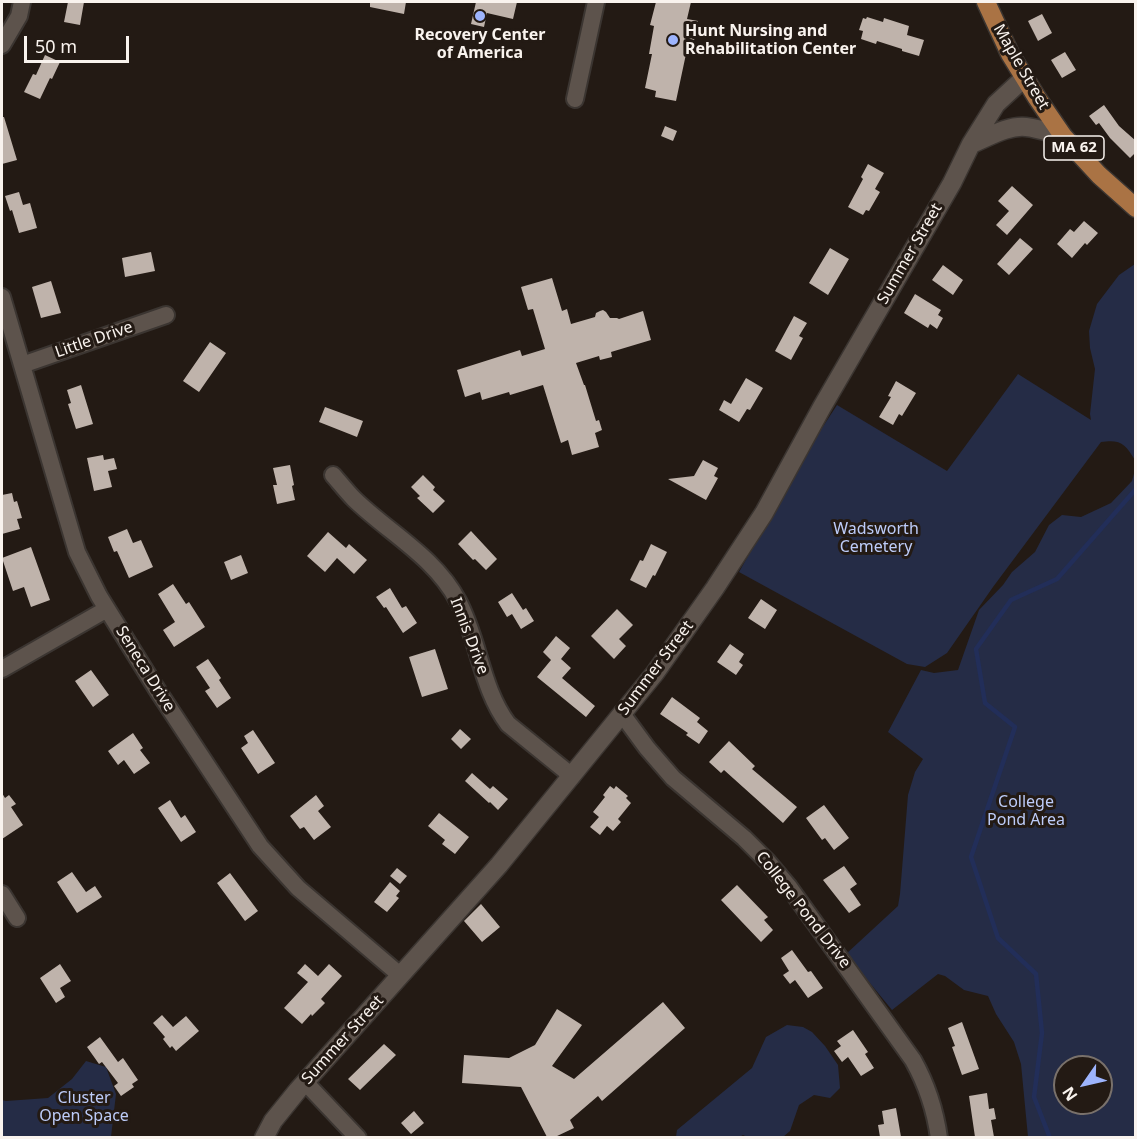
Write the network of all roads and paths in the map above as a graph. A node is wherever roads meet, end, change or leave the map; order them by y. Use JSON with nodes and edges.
{"nodes":[{"id":1,"x":22,"y":2,"type":"edge"},
{"id":2,"x":596,"y":2,"type":"edge"},
{"id":3,"x":986,"y":2,"type":"edge"},
{"id":4,"x":2,"y":45,"type":"edge"},
{"id":5,"x":1024,"y":78,"type":"junction"},
{"id":6,"x":575,"y":99,"type":"dead end"},
{"id":7,"x":1063,"y":136,"type":"junction"},
{"id":8,"x":970,"y":144,"type":"junction"},
{"id":9,"x":1136,"y":208,"type":"edge"},
{"id":10,"x":2,"y":297,"type":"edge"},
{"id":11,"x":166,"y":315,"type":"dead end"},
{"id":12,"x":22,"y":365,"type":"junction"},
{"id":13,"x":333,"y":475,"type":"dead end"},
{"id":14,"x":107,"y":609,"type":"junction"},
{"id":15,"x":2,"y":669,"type":"edge"},
{"id":16,"x":622,"y":714,"type":"junction"},
{"id":17,"x":572,"y":776,"type":"junction"},
{"id":18,"x":2,"y":894,"type":"edge"},
{"id":19,"x":17,"y":918,"type":"dead end"},
{"id":20,"x":400,"y":975,"type":"junction"},
{"id":21,"x":305,"y":1082,"type":"junction"},
{"id":22,"x":264,"y":1137,"type":"edge"},
{"id":23,"x":358,"y":1137,"type":"edge"},
{"id":24,"x":939,"y":1137,"type":"edge"}],
"edges":[{"from":1,"to":4,"type":"street"},
{"from":2,"to":6,"type":"street"},
{"from":3,"to":5,"type":"main road","name":"Maple Street","number":"MA 62"},
{"from":5,"to":7,"type":"main road","name":"Maple Street","number":"MA 62"},
{"from":5,"to":8,"type":"street","name":"Summer Street"},
{"from":7,"to":8,"type":"street"},
{"from":7,"to":9,"type":"main road","name":"Maple Street","number":"MA 62"},
{"from":8,"to":16,"type":"street","name":"Summer Street"},
{"from":10,"to":12,"type":"street","name":"Seneca Drive"},
{"from":11,"to":12,"type":"street","name":"Little Drive"},
{"from":12,"to":14,"type":"street","name":"Seneca Drive"},
{"from":13,"to":17,"type":"street","name":"Innis Drive"},
{"from":14,"to":15,"type":"street"},
{"from":14,"to":20,"type":"street","name":"Seneca Drive"},
{"from":16,"to":17,"type":"street","name":"Summer Street"},
{"from":16,"to":24,"type":"street","name":"College Pond Drive"},
{"from":17,"to":20,"type":"street","name":"Summer Street"},
{"from":18,"to":19,"type":"street"},
{"from":20,"to":21,"type":"street","name":"Summer Street"},
{"from":21,"to":22,"type":"street","name":"Summer Street"},
{"from":21,"to":23,"type":"street"}]}
